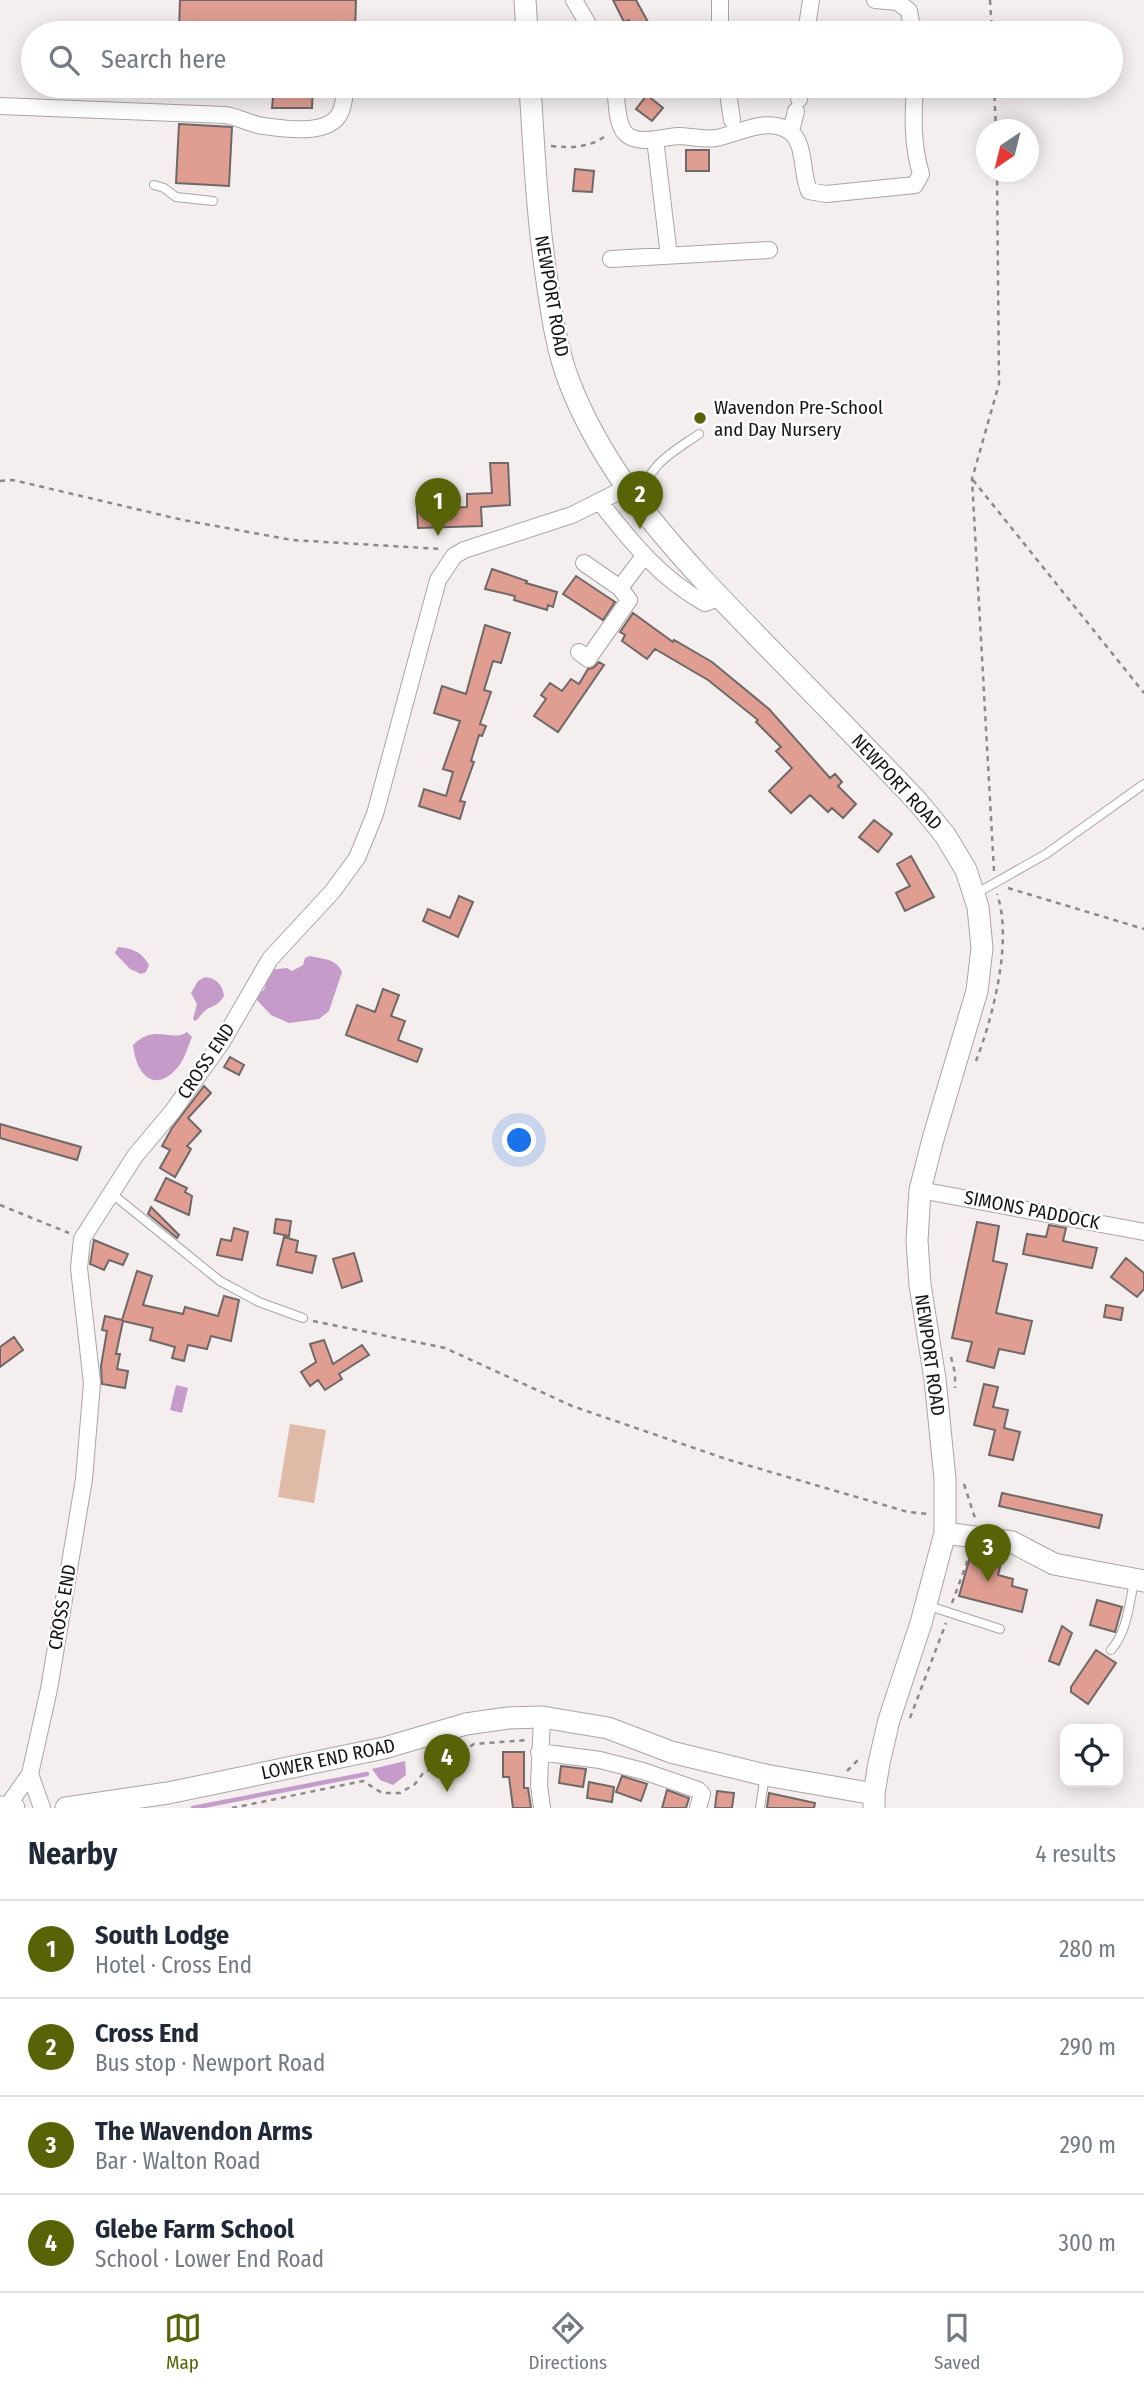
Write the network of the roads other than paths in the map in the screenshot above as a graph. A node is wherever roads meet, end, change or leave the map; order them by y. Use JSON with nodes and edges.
{"nodes":[{"id":1,"x":525,"y":0,"type":"edge"},
{"id":2,"x":574,"y":0,"type":"edge"},
{"id":3,"x":720,"y":0,"type":"edge"},
{"id":4,"x":811,"y":0,"type":"edge"},
{"id":5,"x":875,"y":0,"type":"edge"},
{"id":6,"x":526,"y":21,"type":"edge"},
{"id":7,"x":586,"y":21,"type":"edge"},
{"id":8,"x":720,"y":21,"type":"edge"},
{"id":9,"x":808,"y":21,"type":"edge"},
{"id":10,"x":911,"y":21,"type":"edge"},
{"id":11,"x":344,"y":98,"type":"edge"},
{"id":12,"x":531,"y":98,"type":"edge"},
{"id":13,"x":617,"y":98,"type":"edge"},
{"id":14,"x":729,"y":98,"type":"edge"},
{"id":15,"x":914,"y":98,"type":"edge"},
{"id":16,"x":799,"y":99,"type":"edge"},
{"id":17,"x":0,"y":106,"type":"edge"},
{"id":18,"x":732,"y":120,"type":"dead end"},
{"id":19,"x":791,"y":131,"type":"junction"},
{"id":20,"x":655,"y":139,"type":"junction"},
{"id":21,"x":154,"y":185,"type":"dead end"},
{"id":22,"x":213,"y":201,"type":"dead end"},
{"id":23,"x":769,"y":250,"type":"dead end"},
{"id":24,"x":669,"y":256,"type":"junction"},
{"id":25,"x":611,"y":259,"type":"dead end"},
{"id":26,"x":699,"y":434,"type":"dead end"},
{"id":27,"x":631,"y":496,"type":"junction"},
{"id":28,"x":600,"y":502,"type":"junction"},
{"id":29,"x":644,"y":556,"type":"junction"},
{"id":30,"x":584,"y":563,"type":"dead end"},
{"id":31,"x":620,"y":588,"type":"junction"},
{"id":32,"x":719,"y":598,"type":"junction"},
{"id":33,"x":579,"y":652,"type":"dead end"},
{"id":34,"x":1144,"y":784,"type":"edge"},
{"id":35,"x":974,"y":895,"type":"junction"},
{"id":36,"x":920,"y":1189,"type":"junction"},
{"id":37,"x":111,"y":1194,"type":"junction"},
{"id":38,"x":1144,"y":1232,"type":"edge"},
{"id":39,"x":303,"y":1318,"type":"road end"},
{"id":40,"x":945,"y":1524,"type":"junction"},
{"id":41,"x":1139,"y":1580,"type":"edge"},
{"id":42,"x":926,"y":1605,"type":"junction"},
{"id":43,"x":1000,"y":1629,"type":"dead end"},
{"id":44,"x":1111,"y":1650,"type":"dead end"},
{"id":45,"x":542,"y":1717,"type":"junction"},
{"id":46,"x":536,"y":1746,"type":"junction"},
{"id":47,"x":30,"y":1774,"type":"junction"},
{"id":48,"x":765,"y":1775,"type":"junction"},
{"id":49,"x":874,"y":1801,"type":"edge"},
{"id":50,"x":0,"y":1807,"type":"edge"},
{"id":51,"x":6,"y":1808,"type":"edge"},
{"id":52,"x":14,"y":1808,"type":"edge"},
{"id":53,"x":42,"y":1808,"type":"edge"},
{"id":54,"x":66,"y":1808,"type":"edge"},
{"id":55,"x":542,"y":1808,"type":"edge"},
{"id":56,"x":698,"y":1808,"type":"edge"},
{"id":57,"x":760,"y":1808,"type":"edge"}],
"edges":[{"from":1,"to":6,"type":"street"},
{"from":2,"to":7,"type":"street"},
{"from":3,"to":8,"type":"street"},
{"from":4,"to":9,"type":"street"},
{"from":5,"to":10,"type":"street"},
{"from":11,"to":17,"type":"street"},
{"from":12,"to":27,"type":"street","name":"NEWPORT ROAD"},
{"from":13,"to":20,"type":"street"},
{"from":14,"to":18,"type":"street"},
{"from":15,"to":19,"type":"street"},
{"from":16,"to":19,"type":"street"},
{"from":19,"to":20,"type":"street"},
{"from":20,"to":24,"type":"street"},
{"from":21,"to":22,"type":"lane"},
{"from":23,"to":24,"type":"street"},
{"from":24,"to":25,"type":"street"},
{"from":26,"to":27,"type":"lane"},
{"from":27,"to":28,"type":"street"},
{"from":27,"to":32,"type":"street","name":"NEWPORT ROAD"},
{"from":28,"to":29,"type":"street"},
{"from":28,"to":37,"type":"street","name":"CROSS END"},
{"from":29,"to":31,"type":"street"},
{"from":29,"to":32,"type":"street"},
{"from":30,"to":31,"type":"street"},
{"from":31,"to":33,"type":"street"},
{"from":32,"to":35,"type":"street","name":"NEWPORT ROAD"},
{"from":34,"to":35,"type":"lane"},
{"from":35,"to":36,"type":"street","name":"NEWPORT ROAD"},
{"from":36,"to":38,"type":"street","name":"SIMONS PADDOCK"},
{"from":36,"to":40,"type":"street","name":"NEWPORT ROAD"},
{"from":37,"to":39,"type":"lane"},
{"from":37,"to":47,"type":"street","name":"CROSS END"},
{"from":40,"to":41,"type":"street"},
{"from":40,"to":42,"type":"street","name":"NEWPORT ROAD"},
{"from":41,"to":44,"type":"lane"},
{"from":42,"to":43,"type":"lane"},
{"from":42,"to":49,"type":"street","name":"NEWPORT ROAD"},
{"from":45,"to":46,"type":"street"},
{"from":45,"to":48,"type":"street","name":"LOWER END ROAD"},
{"from":45,"to":54,"type":"street","name":"LOWER END ROAD"},
{"from":46,"to":55,"type":"street"},
{"from":46,"to":56,"type":"street"},
{"from":47,"to":51,"type":"street","name":"CROSS END"},
{"from":47,"to":53,"type":"street"},
{"from":48,"to":49,"type":"street","name":"LOWER END ROAD"},
{"from":48,"to":57,"type":"lane"},
{"from":50,"to":51,"type":"street"},
{"from":51,"to":52,"type":"street"}]}
